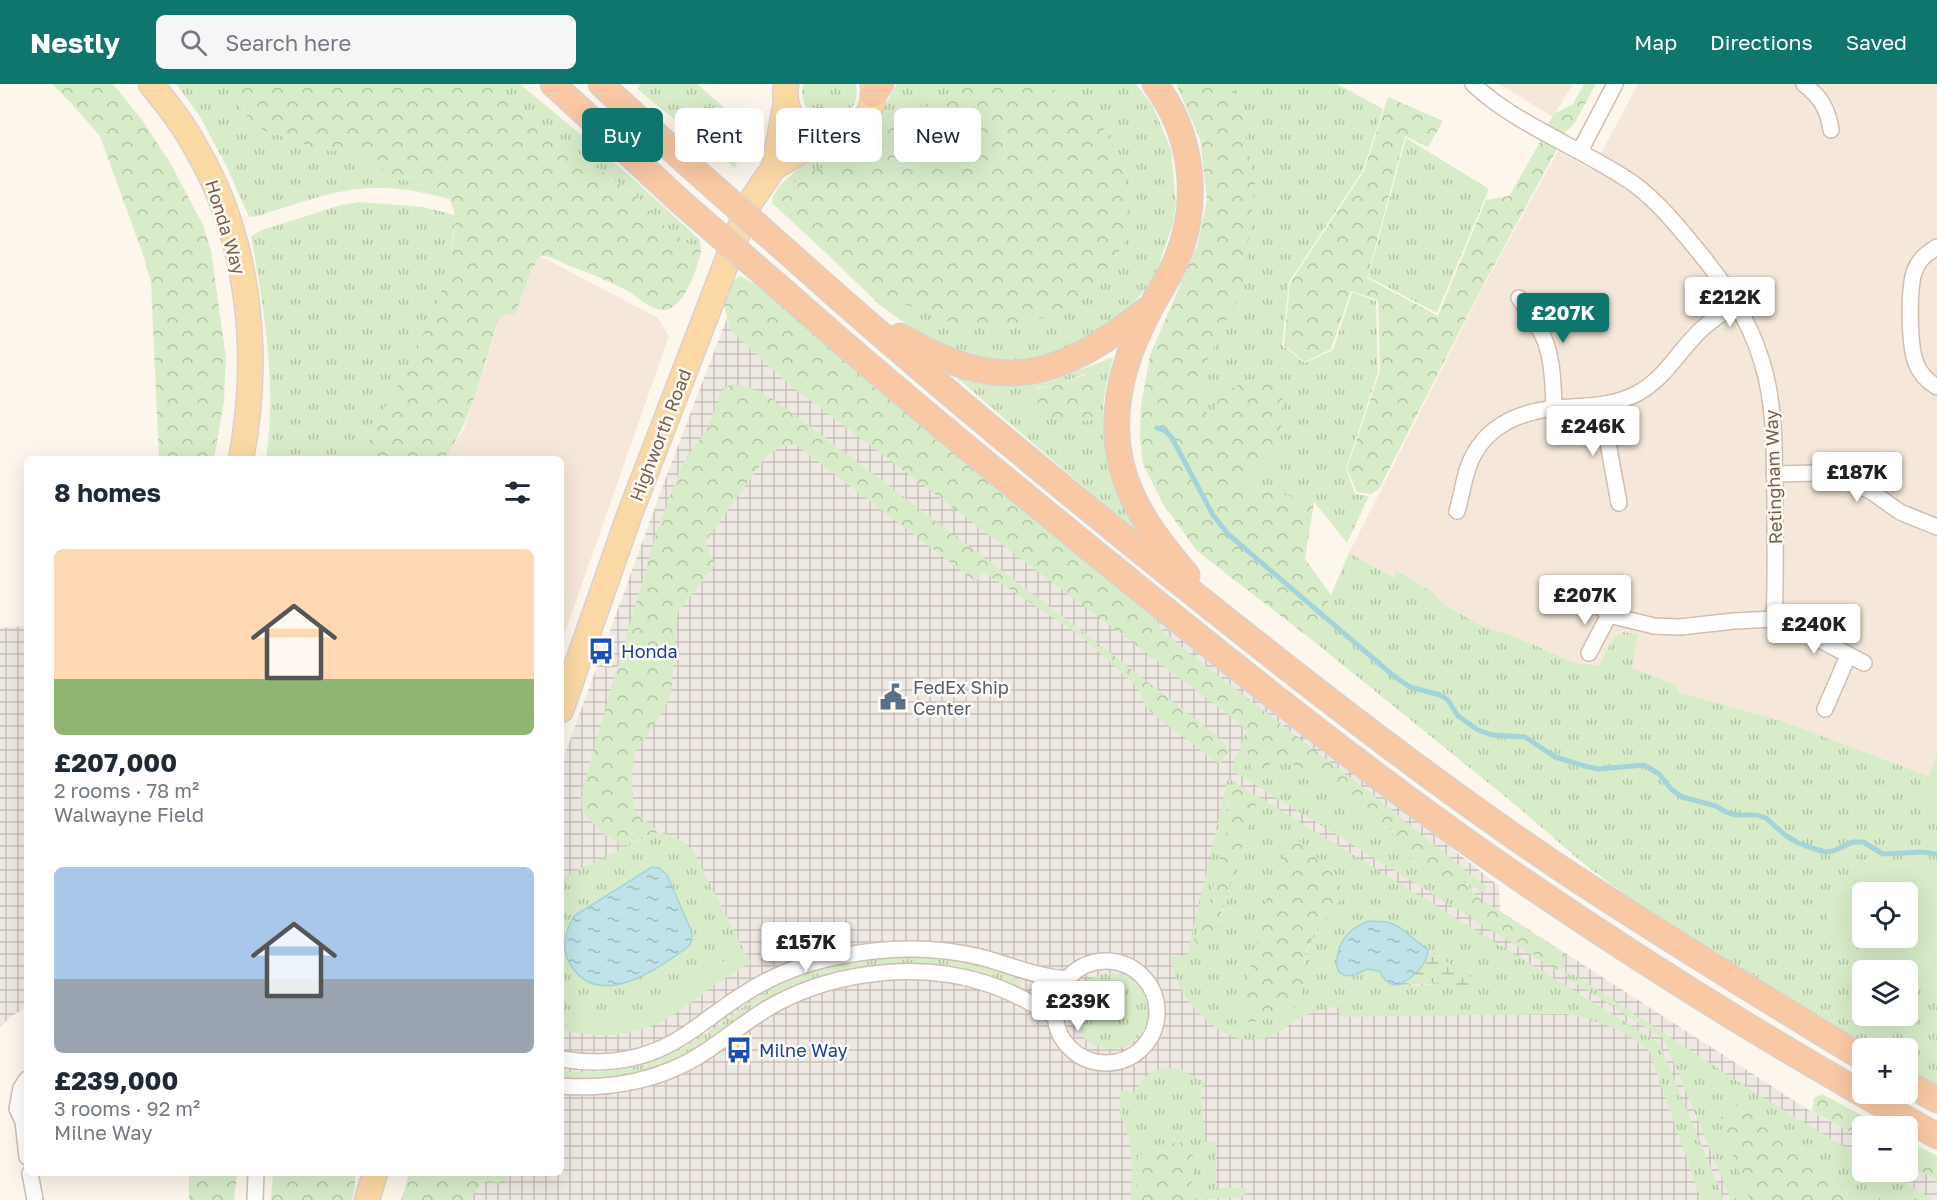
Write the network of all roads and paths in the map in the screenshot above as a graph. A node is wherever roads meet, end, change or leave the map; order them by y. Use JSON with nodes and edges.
{"nodes":[{"id":1,"x":151,"y":84,"type":"edge"},
{"id":2,"x":553,"y":84,"type":"edge"},
{"id":3,"x":601,"y":84,"type":"edge"},
{"id":4,"x":1155,"y":84,"type":"edge"},
{"id":5,"x":1615,"y":84,"type":"edge"},
{"id":6,"x":1804,"y":84,"type":"edge"},
{"id":7,"x":1475,"y":85,"type":"edge"},
{"id":8,"x":876,"y":88,"type":"edge"},
{"id":9,"x":786,"y":93,"type":"edge"},
{"id":10,"x":791,"y":108,"type":"edge"},
{"id":11,"x":870,"y":108,"type":"edge"},
{"id":12,"x":1831,"y":130,"type":"dead end"},
{"id":13,"x":1580,"y":151,"type":"junction"},
{"id":14,"x":783,"y":162,"type":"edge"},
{"id":15,"x":774,"y":167,"type":"junction"},
{"id":16,"x":1937,"y":247,"type":"edge"},
{"id":17,"x":1519,"y":298,"type":"dead end"},
{"id":18,"x":1736,"y":304,"type":"junction"},
{"id":19,"x":846,"y":305,"type":"junction"},
{"id":20,"x":1150,"y":307,"type":"junction"},
{"id":21,"x":1937,"y":387,"type":"edge"},
{"id":22,"x":1601,"y":405,"type":"junction"},
{"id":23,"x":1554,"y":408,"type":"junction"},
{"id":24,"x":241,"y":456,"type":"edge"},
{"id":25,"x":1774,"y":474,"type":"junction"},
{"id":26,"x":1619,"y":503,"type":"dead end"},
{"id":27,"x":1457,"y":511,"type":"dead end"},
{"id":28,"x":1937,"y":527,"type":"edge"},
{"id":29,"x":1594,"y":601,"type":"dead end"},
{"id":30,"x":1219,"y":614,"type":"junction"},
{"id":31,"x":1610,"y":615,"type":"junction"},
{"id":32,"x":1774,"y":619,"type":"junction"},
{"id":33,"x":1589,"y":653,"type":"dead end"},
{"id":34,"x":1848,"y":656,"type":"junction"},
{"id":35,"x":1864,"y":663,"type":"dead end"},
{"id":36,"x":564,"y":701,"type":"edge"},
{"id":37,"x":1824,"y":709,"type":"dead end"},
{"id":38,"x":1068,"y":979,"type":"junction"},
{"id":39,"x":1055,"y":1016,"type":"junction"},
{"id":40,"x":1852,"y":1051,"type":"edge"},
{"id":41,"x":564,"y":1059,"type":"edge"},
{"id":42,"x":24,"y":1084,"type":"edge"},
{"id":43,"x":564,"y":1086,"type":"edge"},
{"id":44,"x":1918,"y":1090,"type":"edge"},
{"id":45,"x":1937,"y":1100,"type":"edge"},
{"id":46,"x":24,"y":1117,"type":"edge"},
{"id":47,"x":1937,"y":1136,"type":"edge"},
{"id":48,"x":31,"y":1176,"type":"edge"},
{"id":49,"x":256,"y":1176,"type":"edge"},
{"id":50,"x":374,"y":1176,"type":"edge"},
{"id":51,"x":35,"y":1200,"type":"edge"},
{"id":52,"x":255,"y":1200,"type":"edge"},
{"id":53,"x":368,"y":1200,"type":"edge"}],
"edges":[{"from":1,"to":24,"type":"main road","name":"Honda Way"},
{"from":2,"to":47,"type":"highway","bridge":true},
{"from":3,"to":19,"type":"highway","bridge":true},
{"from":4,"to":20,"type":"highway"},
{"from":5,"to":13,"type":"street"},
{"from":6,"to":12,"type":"street"},
{"from":7,"to":13,"type":"street","name":"Retingham Way"},
{"from":8,"to":11,"type":"main road","name":"Highworth Road"},
{"from":9,"to":10,"type":"main road"},
{"from":9,"to":15,"type":"main road","name":"Highworth Road"},
{"from":13,"to":18,"type":"street","name":"Retingham Way"},
{"from":14,"to":15,"type":"main road","name":"Highworth Road"},
{"from":15,"to":36,"type":"main road","name":"Highworth Road"},
{"from":16,"to":21,"type":"street"},
{"from":17,"to":23,"type":"street"},
{"from":18,"to":22,"type":"street"},
{"from":18,"to":25,"type":"street","name":"Retingham Way"},
{"from":19,"to":20,"type":"highway"},
{"from":19,"to":30,"type":"highway"},
{"from":20,"to":30,"type":"highway"},
{"from":22,"to":23,"type":"street"},
{"from":22,"to":26,"type":"street"},
{"from":23,"to":27,"type":"street"},
{"from":25,"to":28,"type":"street"},
{"from":25,"to":32,"type":"street","name":"Retingham Way"},
{"from":29,"to":31,"type":"street"},
{"from":30,"to":40,"type":"highway"},
{"from":31,"to":32,"type":"street"},
{"from":31,"to":33,"type":"street"},
{"from":32,"to":34,"type":"street"},
{"from":34,"to":35,"type":"street"},
{"from":34,"to":37,"type":"street"},
{"from":38,"to":39,"type":"street"},
{"from":38,"to":39,"type":"street"},
{"from":38,"to":41,"type":"street"},
{"from":39,"to":43,"type":"street"},
{"from":42,"to":46,"type":"street"},
{"from":44,"to":45,"type":"highway"},
{"from":48,"to":51,"type":"street"},
{"from":49,"to":52,"type":"street"},
{"from":50,"to":53,"type":"main road"}]}
